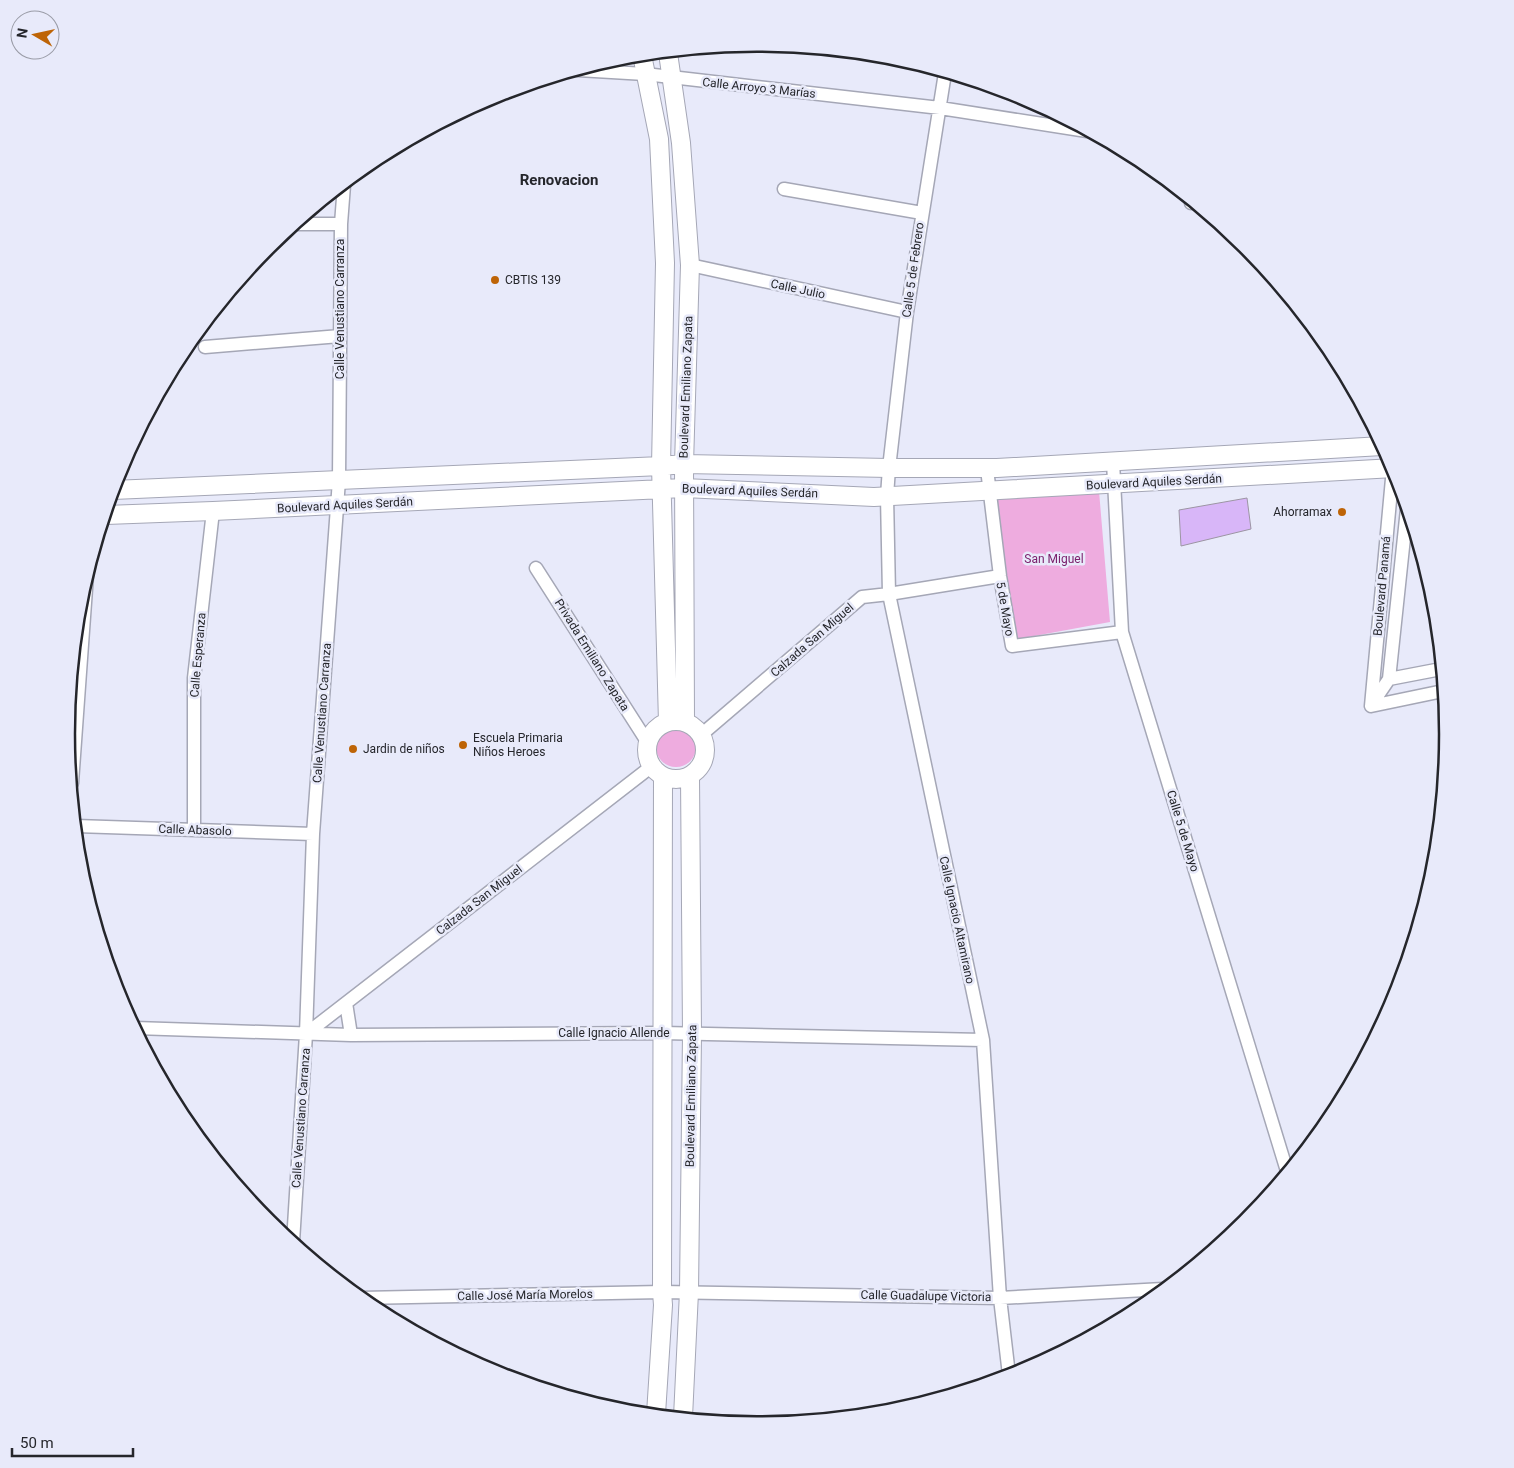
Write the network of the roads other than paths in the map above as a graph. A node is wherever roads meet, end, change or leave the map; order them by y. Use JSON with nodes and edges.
{"nodes":[{"id":1,"x":669,"y":58,"type":"edge"},
{"id":2,"x":643,"y":63,"type":"edge"},
{"id":3,"x":601,"y":71,"type":"edge"},
{"id":4,"x":645,"y":74,"type":"junction"},
{"id":5,"x":672,"y":78,"type":"junction"},
{"id":6,"x":944,"y":79,"type":"edge"},
{"id":7,"x":940,"y":108,"type":"junction"},
{"id":8,"x":1070,"y":129,"type":"edge"},
{"id":9,"x":784,"y":188,"type":"dead end"},
{"id":10,"x":343,"y":192,"type":"edge"},
{"id":11,"x":922,"y":213,"type":"junction"},
{"id":12,"x":306,"y":224,"type":"edge"},
{"id":13,"x":341,"y":224,"type":"junction"},
{"id":14,"x":690,"y":265,"type":"junction"},
{"id":15,"x":907,"y":312,"type":"junction"},
{"id":16,"x":340,"y":336,"type":"junction"},
{"id":17,"x":205,"y":347,"type":"dead end"},
{"id":18,"x":1374,"y":446,"type":"edge"},
{"id":19,"x":1113,"y":462,"type":"junction"},
{"id":20,"x":684,"y":464,"type":"junction"},
{"id":21,"x":661,"y":466,"type":"junction"},
{"id":22,"x":889,"y":468,"type":"junction"},
{"id":23,"x":1385,"y":468,"type":"edge"},
{"id":24,"x":987,"y":469,"type":"junction"},
{"id":25,"x":339,"y":480,"type":"junction"},
{"id":26,"x":1115,"y":484,"type":"junction"},
{"id":27,"x":1391,"y":485,"type":"edge"},
{"id":28,"x":684,"y":488,"type":"junction"},
{"id":29,"x":662,"y":489,"type":"junction"},
{"id":30,"x":121,"y":490,"type":"edge"},
{"id":31,"x":989,"y":490,"type":"junction"},
{"id":32,"x":887,"y":496,"type":"junction"},
{"id":33,"x":338,"y":505,"type":"junction"},
{"id":34,"x":213,"y":511,"type":"junction"},
{"id":35,"x":112,"y":515,"type":"edge"},
{"id":36,"x":1405,"y":526,"type":"edge"},
{"id":37,"x":536,"y":568,"type":"dead end"},
{"id":38,"x":1000,"y":576,"type":"junction"},
{"id":39,"x":889,"y":594,"type":"junction"},
{"id":40,"x":1122,"y":632,"type":"junction"},
{"id":41,"x":83,"y":636,"type":"edge"},
{"id":42,"x":1435,"y":670,"type":"edge"},
{"id":43,"x":1389,"y":678,"type":"junction"},
{"id":44,"x":1437,"y":692,"type":"edge"},
{"id":45,"x":1371,"y":706,"type":"junction"},
{"id":46,"x":668,"y":722,"type":"junction"},
{"id":47,"x":685,"y":722,"type":"junction"},
{"id":48,"x":701,"y":735,"type":"junction"},
{"id":49,"x":75,"y":739,"type":"edge"},
{"id":50,"x":648,"y":743,"type":"junction"},
{"id":51,"x":658,"y":771,"type":"junction"},
{"id":52,"x":690,"y":776,"type":"junction"},
{"id":53,"x":82,"y":826,"type":"edge"},
{"id":54,"x":194,"y":830,"type":"junction"},
{"id":55,"x":313,"y":834,"type":"junction"},
{"id":56,"x":346,"y":1003,"type":"junction"},
{"id":57,"x":143,"y":1028,"type":"edge"},
{"id":58,"x":663,"y":1033,"type":"junction"},
{"id":59,"x":306,"y":1034,"type":"junction"},
{"id":60,"x":351,"y":1034,"type":"junction"},
{"id":61,"x":692,"y":1034,"type":"junction"},
{"id":62,"x":983,"y":1040,"type":"junction"},
{"id":63,"x":1285,"y":1164,"type":"edge"},
{"id":64,"x":294,"y":1233,"type":"edge"},
{"id":65,"x":1152,"y":1290,"type":"edge"},
{"id":66,"x":662,"y":1292,"type":"junction"},
{"id":67,"x":689,"y":1292,"type":"junction"},
{"id":68,"x":374,"y":1298,"type":"edge"},
{"id":69,"x":1000,"y":1298,"type":"junction"},
{"id":70,"x":1008,"y":1368,"type":"edge"},
{"id":71,"x":656,"y":1408,"type":"edge"},
{"id":72,"x":683,"y":1411,"type":"edge"}],
"edges":[{"from":1,"to":5,"type":"street","name":"Boulevard Emiliano Zapata"},
{"from":2,"to":4,"type":"street","name":"Boulevard Emiliano Zapata"},
{"from":3,"to":4,"type":"street","name":"Calle Arroyo 3 Marías"},
{"from":4,"to":5,"type":"street","name":"Calle Arroyo 3 Marías"},
{"from":4,"to":21,"type":"street","name":"Boulevard Emiliano Zapata"},
{"from":5,"to":7,"type":"street","name":"Calle Arroyo 3 Marías"},
{"from":5,"to":14,"type":"street","name":"Boulevard Emiliano Zapata"},
{"from":6,"to":7,"type":"street","name":"Calle 5 de Febrero"},
{"from":7,"to":8,"type":"street","name":"Calle Arroyo 3 Marías"},
{"from":7,"to":11,"type":"street","name":"Calle 5 de Febrero"},
{"from":9,"to":11,"type":"street"},
{"from":10,"to":13,"type":"street","name":"Calle Venustiano Carranza"},
{"from":11,"to":15,"type":"street","name":"Calle 5 de Febrero"},
{"from":12,"to":13,"type":"street"},
{"from":13,"to":16,"type":"street","name":"Calle Venustiano Carranza"},
{"from":14,"to":15,"type":"street","name":"Calle Julio"},
{"from":14,"to":20,"type":"street","name":"Boulevard Emiliano Zapata"},
{"from":15,"to":22,"type":"street","name":"Calle 5 de Febrero"},
{"from":16,"to":17,"type":"street"},
{"from":16,"to":25,"type":"street","name":"Calle Venustiano Carranza"},
{"from":18,"to":19,"type":"street","name":"Boulevard Aquiles Serdán"},
{"from":19,"to":24,"type":"street","name":"Boulevard Aquiles Serdán"},
{"from":19,"to":26,"type":"street","name":"Calle 5 de Mayo"},
{"from":20,"to":21,"type":"street","name":"Boulevard Aquiles Serdán"},
{"from":20,"to":22,"type":"street","name":"Boulevard Aquiles Serdán"},
{"from":20,"to":28,"type":"street","name":"Boulevard Emiliano Zapata"},
{"from":21,"to":25,"type":"street","name":"Boulevard Aquiles Serdán"},
{"from":21,"to":29,"type":"street","name":"Boulevard Emiliano Zapata"},
{"from":22,"to":24,"type":"street","name":"Boulevard Aquiles Serdán"},
{"from":22,"to":32,"type":"street","name":"Calle Ignacio Altamirano"},
{"from":23,"to":26,"type":"street","name":"Boulevard Aquiles Serdán"},
{"from":24,"to":31,"type":"street","name":"5 de Mayo"},
{"from":25,"to":30,"type":"street","name":"Boulevard Aquiles Serdán"},
{"from":25,"to":33,"type":"street","name":"Calle Venustiano Carranza"},
{"from":26,"to":31,"type":"street","name":"Boulevard Aquiles Serdán"},
{"from":26,"to":40,"type":"street","name":"Calle 5 de Mayo"},
{"from":27,"to":45,"type":"street","name":"Boulevard Panamá"},
{"from":28,"to":29,"type":"street","name":"Boulevard Aquiles Serdán"},
{"from":28,"to":32,"type":"street","name":"Boulevard Aquiles Serdán"},
{"from":28,"to":47,"type":"street","name":"Boulevard Emiliano Zapata"},
{"from":29,"to":33,"type":"street","name":"Boulevard Aquiles Serdán"},
{"from":29,"to":46,"type":"street","name":"Boulevard Emiliano Zapata"},
{"from":31,"to":32,"type":"street","name":"Boulevard Aquiles Serdán"},
{"from":31,"to":38,"type":"street","name":"5 de Mayo"},
{"from":32,"to":39,"type":"street","name":"Calle Ignacio Altamirano"},
{"from":33,"to":34,"type":"street","name":"Boulevard Aquiles Serdán"},
{"from":33,"to":55,"type":"street","name":"Calle Venustiano Carranza"},
{"from":34,"to":35,"type":"street","name":"Boulevard Aquiles Serdán"},
{"from":34,"to":54,"type":"street","name":"Calle Esperanza"},
{"from":36,"to":43,"type":"street","name":"Boulevard Panamá"},
{"from":37,"to":50,"type":"street","name":"Privada Emiliano Zapata"},
{"from":38,"to":39,"type":"street","name":"Calzada San Miguel"},
{"from":38,"to":40,"type":"street","name":"5 de Mayo"},
{"from":39,"to":48,"type":"street","name":"Calzada San Miguel"},
{"from":39,"to":62,"type":"street","name":"Calle Ignacio Altamirano"},
{"from":40,"to":63,"type":"street","name":"Calle 5 de Mayo"},
{"from":41,"to":49,"type":"street"},
{"from":42,"to":43,"type":"street"},
{"from":43,"to":45,"type":"street"},
{"from":44,"to":45,"type":"street"},
{"from":46,"to":47,"type":"street"},
{"from":46,"to":50,"type":"street"},
{"from":47,"to":48,"type":"street"},
{"from":48,"to":52,"type":"street"},
{"from":50,"to":51,"type":"street"},
{"from":51,"to":52,"type":"street"},
{"from":51,"to":56,"type":"street","name":"Calzada San Miguel"},
{"from":51,"to":58,"type":"street"},
{"from":52,"to":61,"type":"street","name":"Boulevard Emiliano Zapata"},
{"from":53,"to":54,"type":"street","name":"Calle Abasolo"},
{"from":54,"to":55,"type":"street","name":"Calle Abasolo"},
{"from":55,"to":59,"type":"street","name":"Calle Venustiano Carranza"},
{"from":56,"to":59,"type":"street","name":"Calzada San Miguel"},
{"from":56,"to":60,"type":"street"},
{"from":57,"to":59,"type":"street","name":"Calle Ignacio Allende"},
{"from":58,"to":60,"type":"street","name":"Calle Ignacio Allende"},
{"from":58,"to":61,"type":"street","name":"Calle Ignacio Allende"},
{"from":58,"to":66,"type":"street"},
{"from":59,"to":60,"type":"street","name":"Calle Ignacio Allende"},
{"from":59,"to":64,"type":"street","name":"Calle Venustiano Carranza"},
{"from":61,"to":62,"type":"street","name":"Calle Ignacio Allende"},
{"from":61,"to":67,"type":"street","name":"Boulevard Emiliano Zapata"},
{"from":62,"to":69,"type":"street","name":"Calle Ignacio Altamirano"},
{"from":65,"to":69,"type":"street","name":"Calle Guadalupe Victoria"},
{"from":66,"to":67,"type":"street","name":"Calle José María Morelos"},
{"from":66,"to":68,"type":"street","name":"Calle José María Morelos"},
{"from":66,"to":71,"type":"street"},
{"from":67,"to":69,"type":"street","name":"Calle Guadalupe Victoria"},
{"from":67,"to":72,"type":"street","name":"Boulevard Emiliano Zapata"},
{"from":69,"to":70,"type":"street","name":"Calle Ignacio Altamirano"}]}
